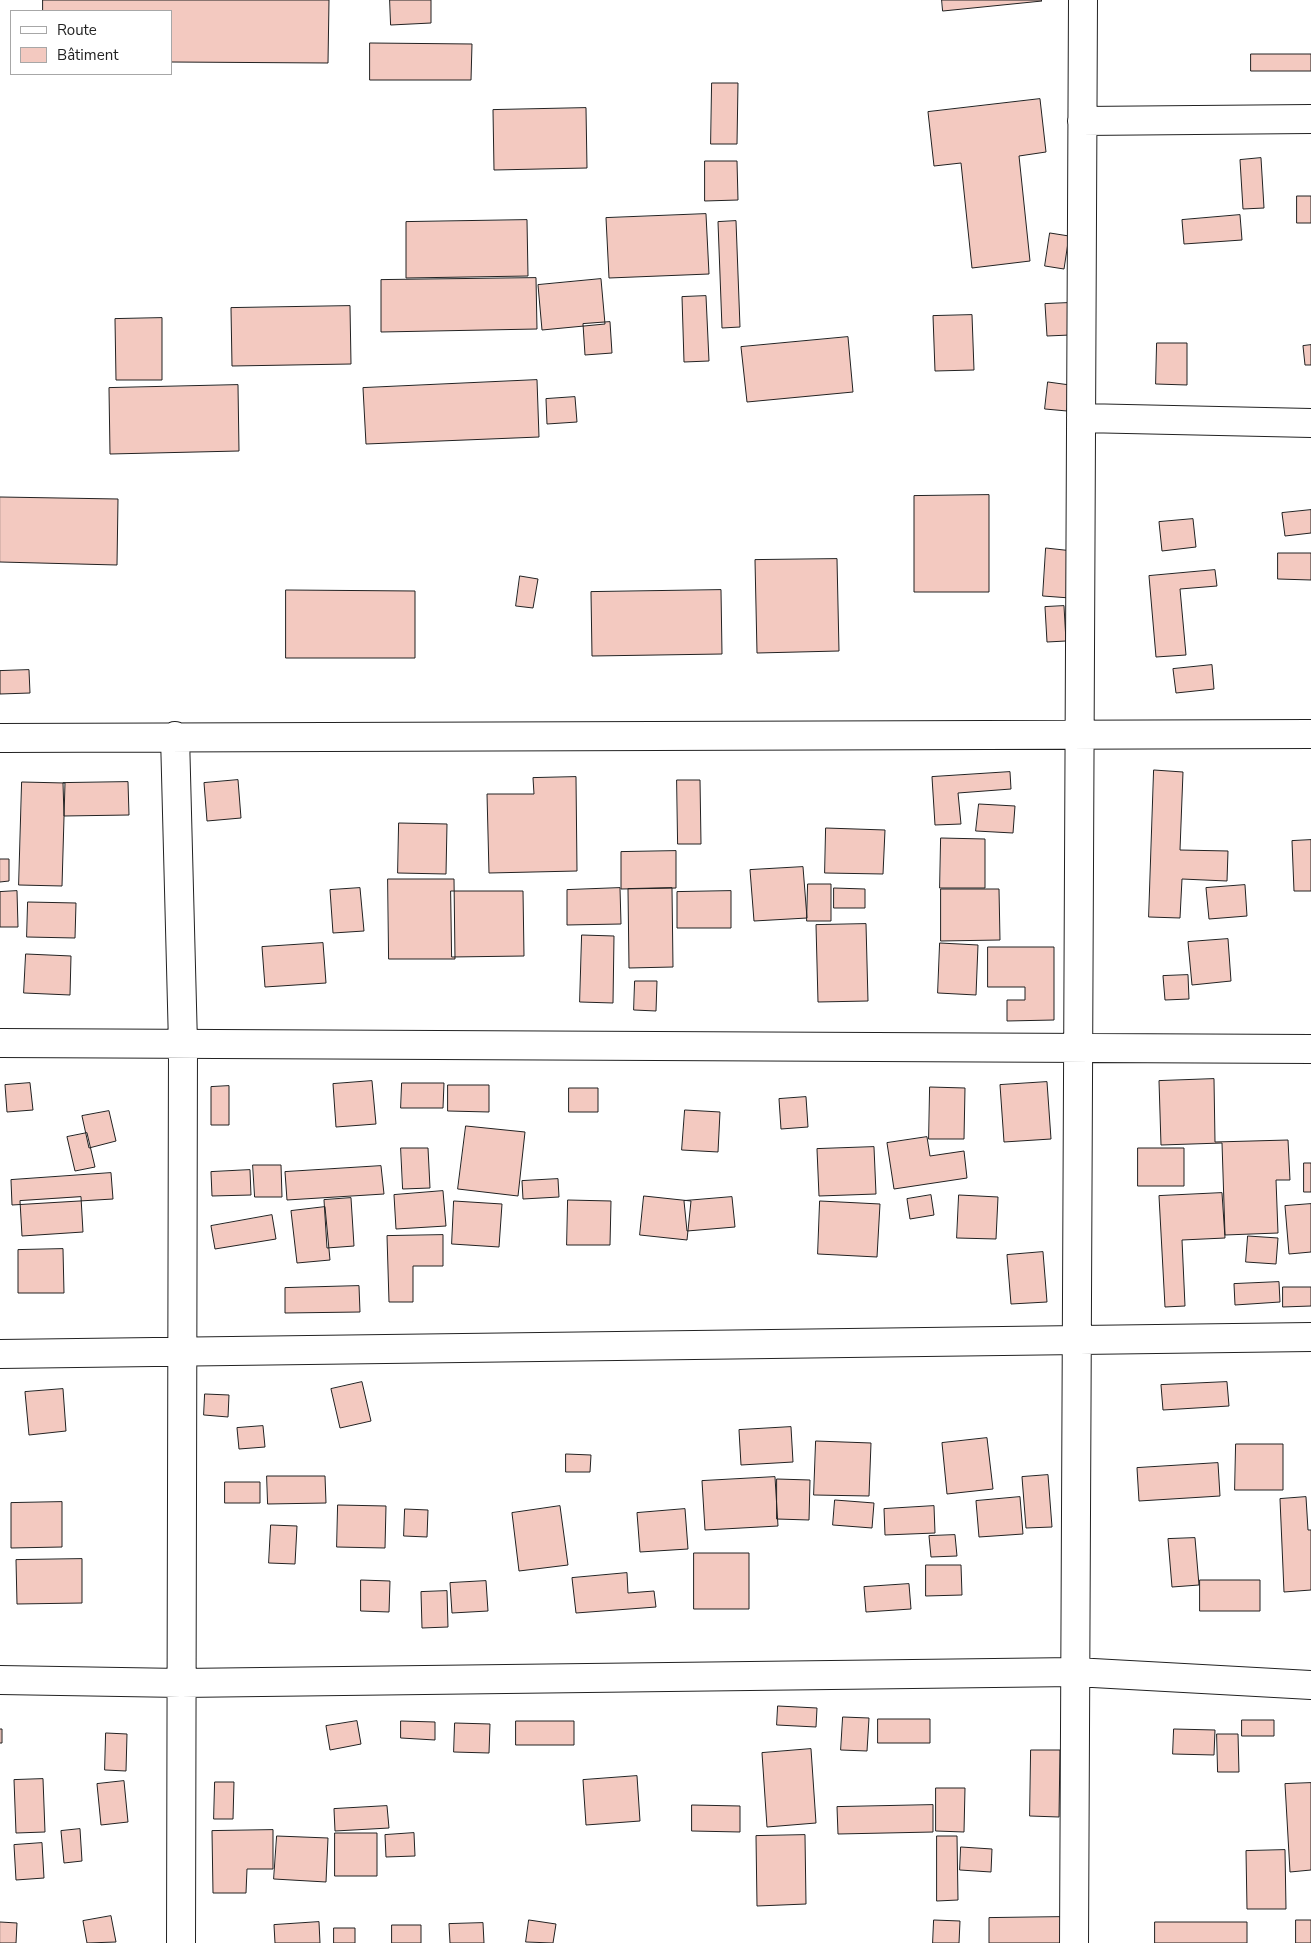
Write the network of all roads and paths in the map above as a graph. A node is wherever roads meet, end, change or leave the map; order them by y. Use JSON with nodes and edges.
{"nodes":[{"id":1,"x":1083,"y":0,"type":"edge"},
{"id":2,"x":1311,"y":119,"type":"edge"},
{"id":3,"x":1082,"y":121,"type":"junction"},
{"id":4,"x":1081,"y":418,"type":"junction"},
{"id":5,"x":1311,"y":423,"type":"edge"},
{"id":6,"x":1311,"y":734,"type":"edge"},
{"id":7,"x":1079,"y":735,"type":"junction"},
{"id":8,"x":174,"y":736,"type":"junction"},
{"id":9,"x":0,"y":738,"type":"edge"},
{"id":10,"x":0,"y":1043,"type":"edge"},
{"id":11,"x":183,"y":1044,"type":"junction"},
{"id":12,"x":1078,"y":1048,"type":"junction"},
{"id":13,"x":1311,"y":1048,"type":"edge"},
{"id":14,"x":1311,"y":1337,"type":"edge"},
{"id":15,"x":1076,"y":1340,"type":"junction"},
{"id":16,"x":182,"y":1353,"type":"junction"},
{"id":17,"x":0,"y":1354,"type":"edge"},
{"id":18,"x":1075,"y":1672,"type":"junction"},
{"id":19,"x":0,"y":1680,"type":"edge"},
{"id":20,"x":181,"y":1683,"type":"junction"},
{"id":21,"x":1311,"y":1685,"type":"edge"},
{"id":22,"x":180,"y":1943,"type":"edge"},
{"id":23,"x":1074,"y":1943,"type":"edge"}],
"edges":[{"from":1,"to":3,"type":"street"},
{"from":2,"to":3,"type":"street"},
{"from":3,"to":4,"type":"street"},
{"from":4,"to":5,"type":"street"},
{"from":4,"to":7,"type":"street"},
{"from":6,"to":7,"type":"street"},
{"from":7,"to":8,"type":"street"},
{"from":7,"to":12,"type":"street"},
{"from":8,"to":9,"type":"street"},
{"from":8,"to":11,"type":"street"},
{"from":10,"to":11,"type":"street"},
{"from":11,"to":12,"type":"street"},
{"from":11,"to":16,"type":"street"},
{"from":12,"to":13,"type":"street"},
{"from":12,"to":15,"type":"street"},
{"from":14,"to":15,"type":"street"},
{"from":15,"to":16,"type":"street"},
{"from":15,"to":18,"type":"street"},
{"from":16,"to":17,"type":"street"},
{"from":16,"to":20,"type":"street"},
{"from":18,"to":20,"type":"street"},
{"from":18,"to":21,"type":"street"},
{"from":18,"to":23,"type":"street"},
{"from":19,"to":20,"type":"street"},
{"from":20,"to":22,"type":"street"}]}
